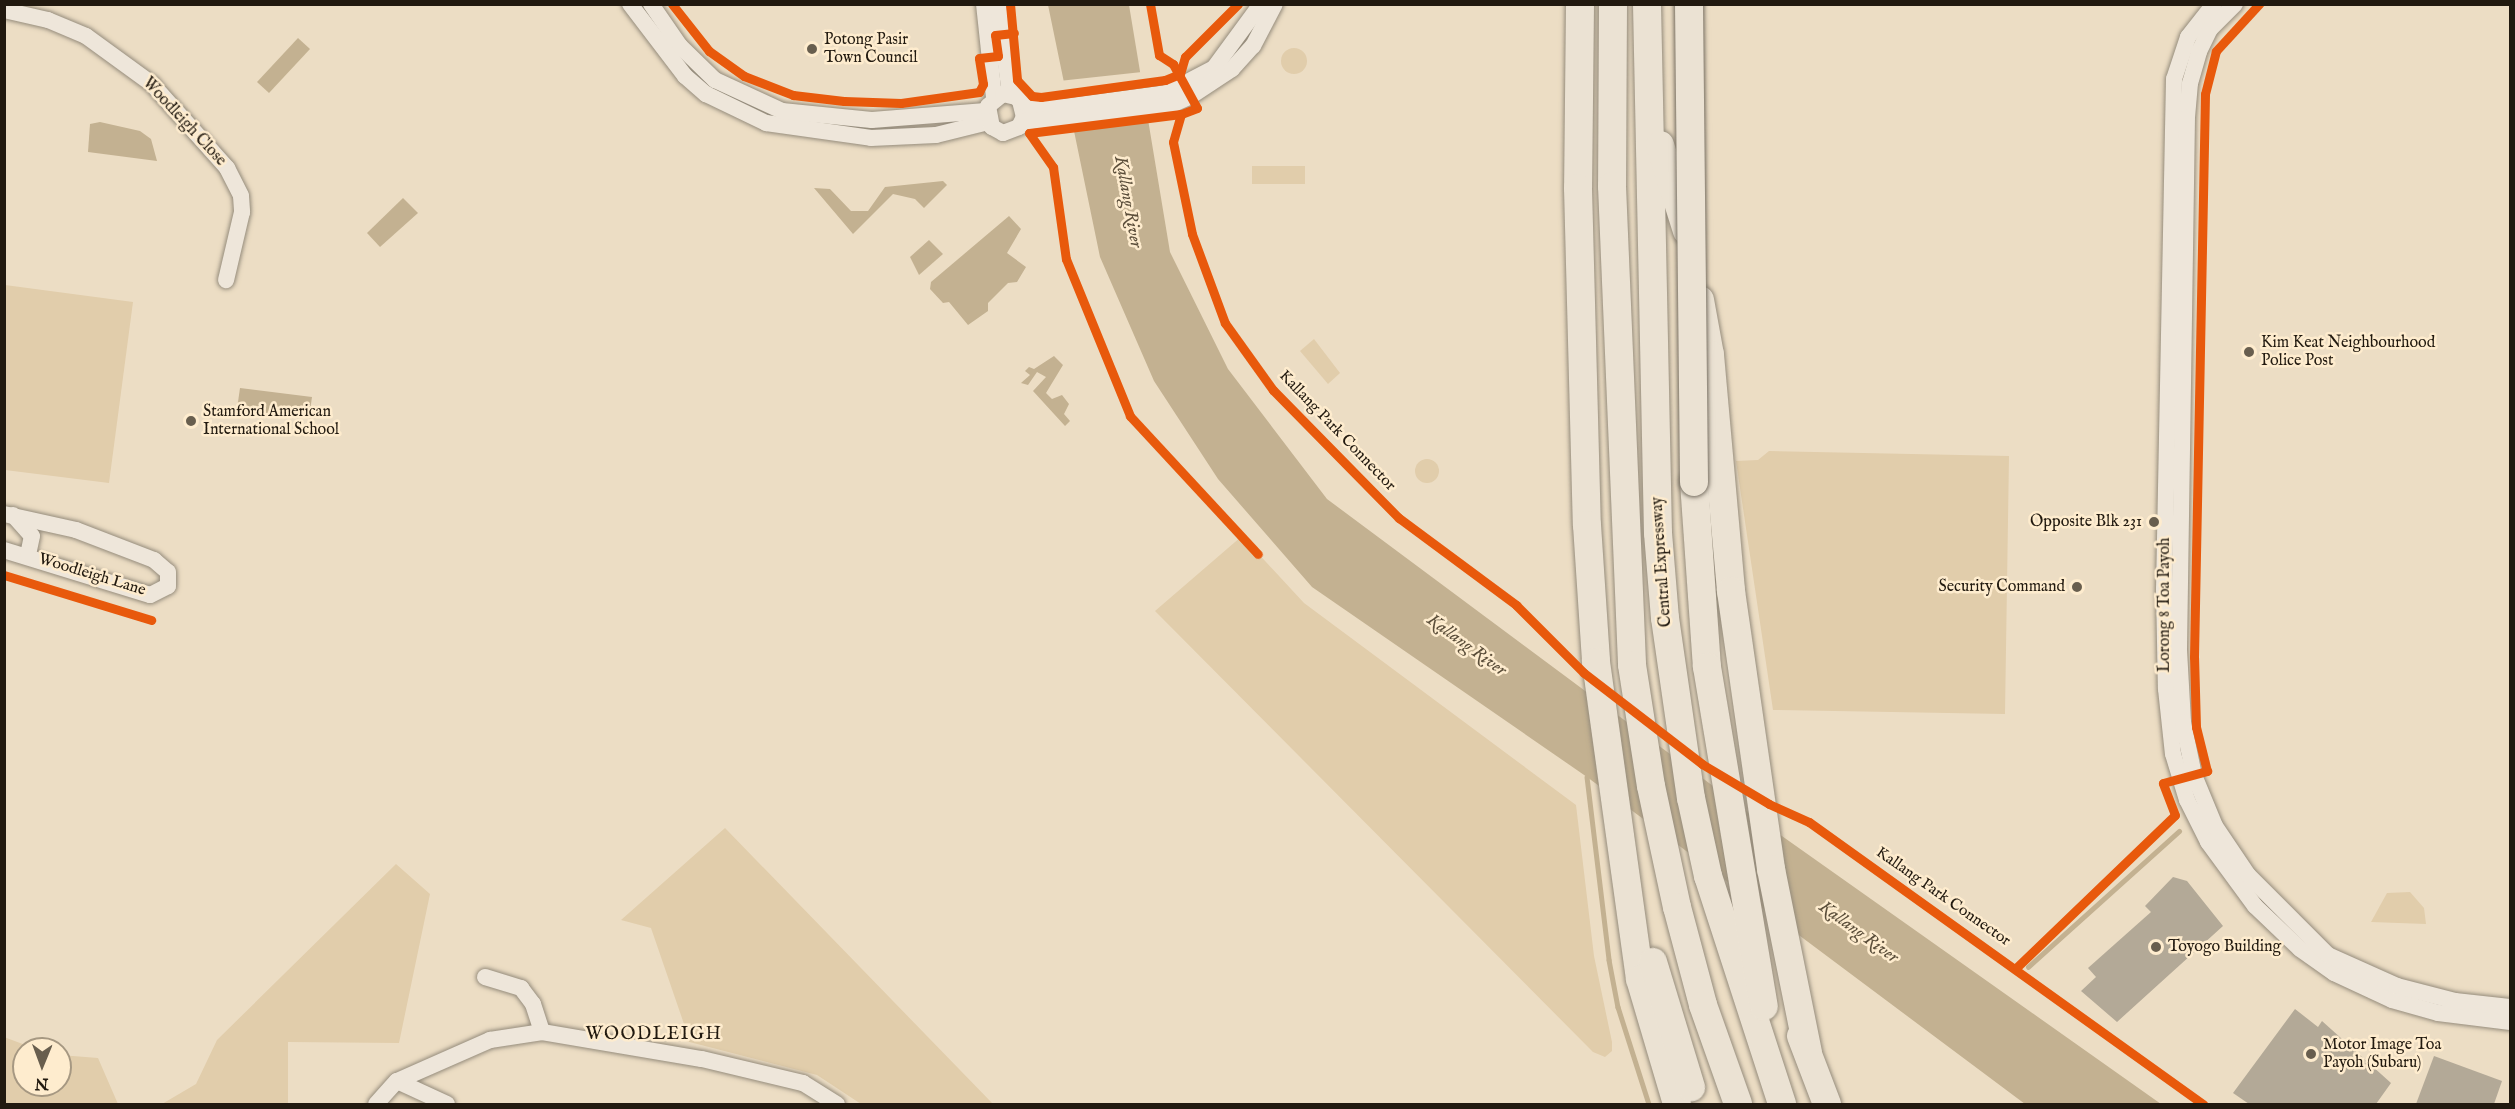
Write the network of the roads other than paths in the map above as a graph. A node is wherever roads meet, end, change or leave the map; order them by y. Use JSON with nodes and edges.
{"nodes":[{"id":1,"x":630,"y":4,"type":"edge"},
{"id":2,"x":651,"y":4,"type":"edge"},
{"id":3,"x":984,"y":4,"type":"edge"},
{"id":4,"x":998,"y":4,"type":"edge"},
{"id":5,"x":1261,"y":4,"type":"edge"},
{"id":6,"x":1275,"y":4,"type":"edge"},
{"id":7,"x":1580,"y":4,"type":"edge"},
{"id":8,"x":1613,"y":4,"type":"edge"},
{"id":9,"x":1689,"y":4,"type":"edge"},
{"id":10,"x":2214,"y":4,"type":"edge"},
{"id":11,"x":2235,"y":4,"type":"edge"},
{"id":12,"x":1647,"y":8,"type":"edge"},
{"id":13,"x":4,"y":10,"type":"edge"},
{"id":14,"x":1168,"y":100,"type":"junction"},
{"id":15,"x":1025,"y":109,"type":"junction"},
{"id":16,"x":990,"y":110,"type":"junction"},
{"id":17,"x":226,"y":280,"type":"dead end"},
{"id":18,"x":9,"y":514,"type":"edge"},
{"id":19,"x":4,"y":550,"type":"edge"},
{"id":20,"x":28,"y":555,"type":"junction"},
{"id":21,"x":1727,"y":665,"type":"junction"},
{"id":22,"x":1627,"y":862,"type":"junction"},
{"id":23,"x":1739,"y":944,"type":"junction"},
{"id":24,"x":485,"y":977,"type":"dead end"},
{"id":25,"x":1703,"y":1005,"type":"junction"},
{"id":26,"x":2511,"y":1007,"type":"edge"},
{"id":27,"x":2511,"y":1022,"type":"edge"},
{"id":28,"x":542,"y":1032,"type":"junction"},
{"id":29,"x":397,"y":1081,"type":"junction"},
{"id":30,"x":376,"y":1104,"type":"edge"},
{"id":31,"x":447,"y":1104,"type":"edge"},
{"id":32,"x":837,"y":1104,"type":"edge"},
{"id":33,"x":1677,"y":1104,"type":"edge"},
{"id":34,"x":1696,"y":1104,"type":"edge"},
{"id":35,"x":1720,"y":1104,"type":"edge"},
{"id":36,"x":1738,"y":1104,"type":"edge"},
{"id":37,"x":1783,"y":1104,"type":"edge"},
{"id":38,"x":1827,"y":1104,"type":"edge"}],
"edges":[{"from":1,"to":16,"type":"street"},
{"from":2,"to":16,"type":"street"},
{"from":3,"to":16,"type":"street"},
{"from":4,"to":15,"type":"street"},
{"from":5,"to":14,"type":"street"},
{"from":6,"to":14,"type":"street"},
{"from":7,"to":22,"type":"highway"},
{"from":8,"to":25,"type":"highway","name":"Central Expressway"},
{"from":9,"to":21,"type":"highway","bridge":true},
{"from":10,"to":27,"type":"street","name":"Lorong 8 Toa Payoh"},
{"from":11,"to":26,"type":"street","name":"Lorong 8 Toa Payoh"},
{"from":12,"to":21,"type":"highway"},
{"from":12,"to":23,"type":"highway","name":"Central Expressway"},
{"from":13,"to":17,"type":"street","name":"Woodleigh Close"},
{"from":14,"to":15,"type":"street"},
{"from":15,"to":16,"type":"street"},
{"from":15,"to":16,"type":"street"},
{"from":18,"to":20,"type":"street"},
{"from":18,"to":20,"type":"street","name":"Woodleigh Lane"},
{"from":19,"to":20,"type":"street","name":"Woodleigh Lane"},
{"from":21,"to":23,"type":"highway"},
{"from":21,"to":38,"type":"highway"},
{"from":22,"to":33,"type":"highway"},
{"from":22,"to":34,"type":"highway"},
{"from":23,"to":37,"type":"highway"},
{"from":24,"to":28,"type":"street"},
{"from":25,"to":35,"type":"highway"},
{"from":25,"to":36,"type":"highway","name":"Central Expressway"},
{"from":28,"to":29,"type":"street"},
{"from":28,"to":32,"type":"street"},
{"from":29,"to":30,"type":"street"},
{"from":29,"to":31,"type":"street"}]}
